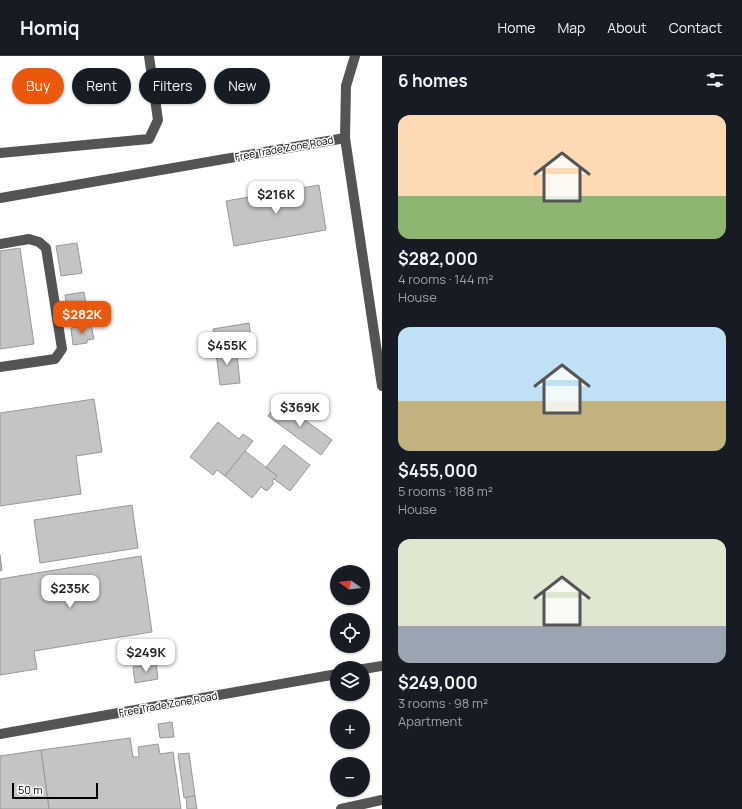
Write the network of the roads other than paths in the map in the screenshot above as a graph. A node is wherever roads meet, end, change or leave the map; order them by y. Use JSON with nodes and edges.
{"nodes":[{"id":1,"x":149,"y":56,"type":"edge"},
{"id":2,"x":355,"y":56,"type":"edge"},
{"id":3,"x":345,"y":138,"type":"junction"},
{"id":4,"x":0,"y":153,"type":"edge"},
{"id":5,"x":0,"y":198,"type":"edge"},
{"id":6,"x":0,"y":244,"type":"edge"},
{"id":7,"x":0,"y":367,"type":"edge"},
{"id":8,"x":382,"y":386,"type":"edge"},
{"id":9,"x":382,"y":666,"type":"edge"},
{"id":10,"x":370,"y":668,"type":"edge"},
{"id":11,"x":330,"y":675,"type":"edge"},
{"id":12,"x":0,"y":734,"type":"edge"},
{"id":13,"x":382,"y":800,"type":"edge"},
{"id":14,"x":341,"y":809,"type":"edge"}],
"edges":[{"from":1,"to":4,"type":"street"},
{"from":2,"to":3,"type":"street","name":"Free Trade Zone Road"},
{"from":3,"to":5,"type":"street","name":"Free Trade Zone Road"},
{"from":3,"to":8,"type":"street","name":"Free Trade Zone Road"},
{"from":6,"to":7,"type":"street"},
{"from":9,"to":10,"type":"street"},
{"from":11,"to":12,"type":"street","name":"Free Trade Zone Road"},
{"from":13,"to":14,"type":"street"}]}
